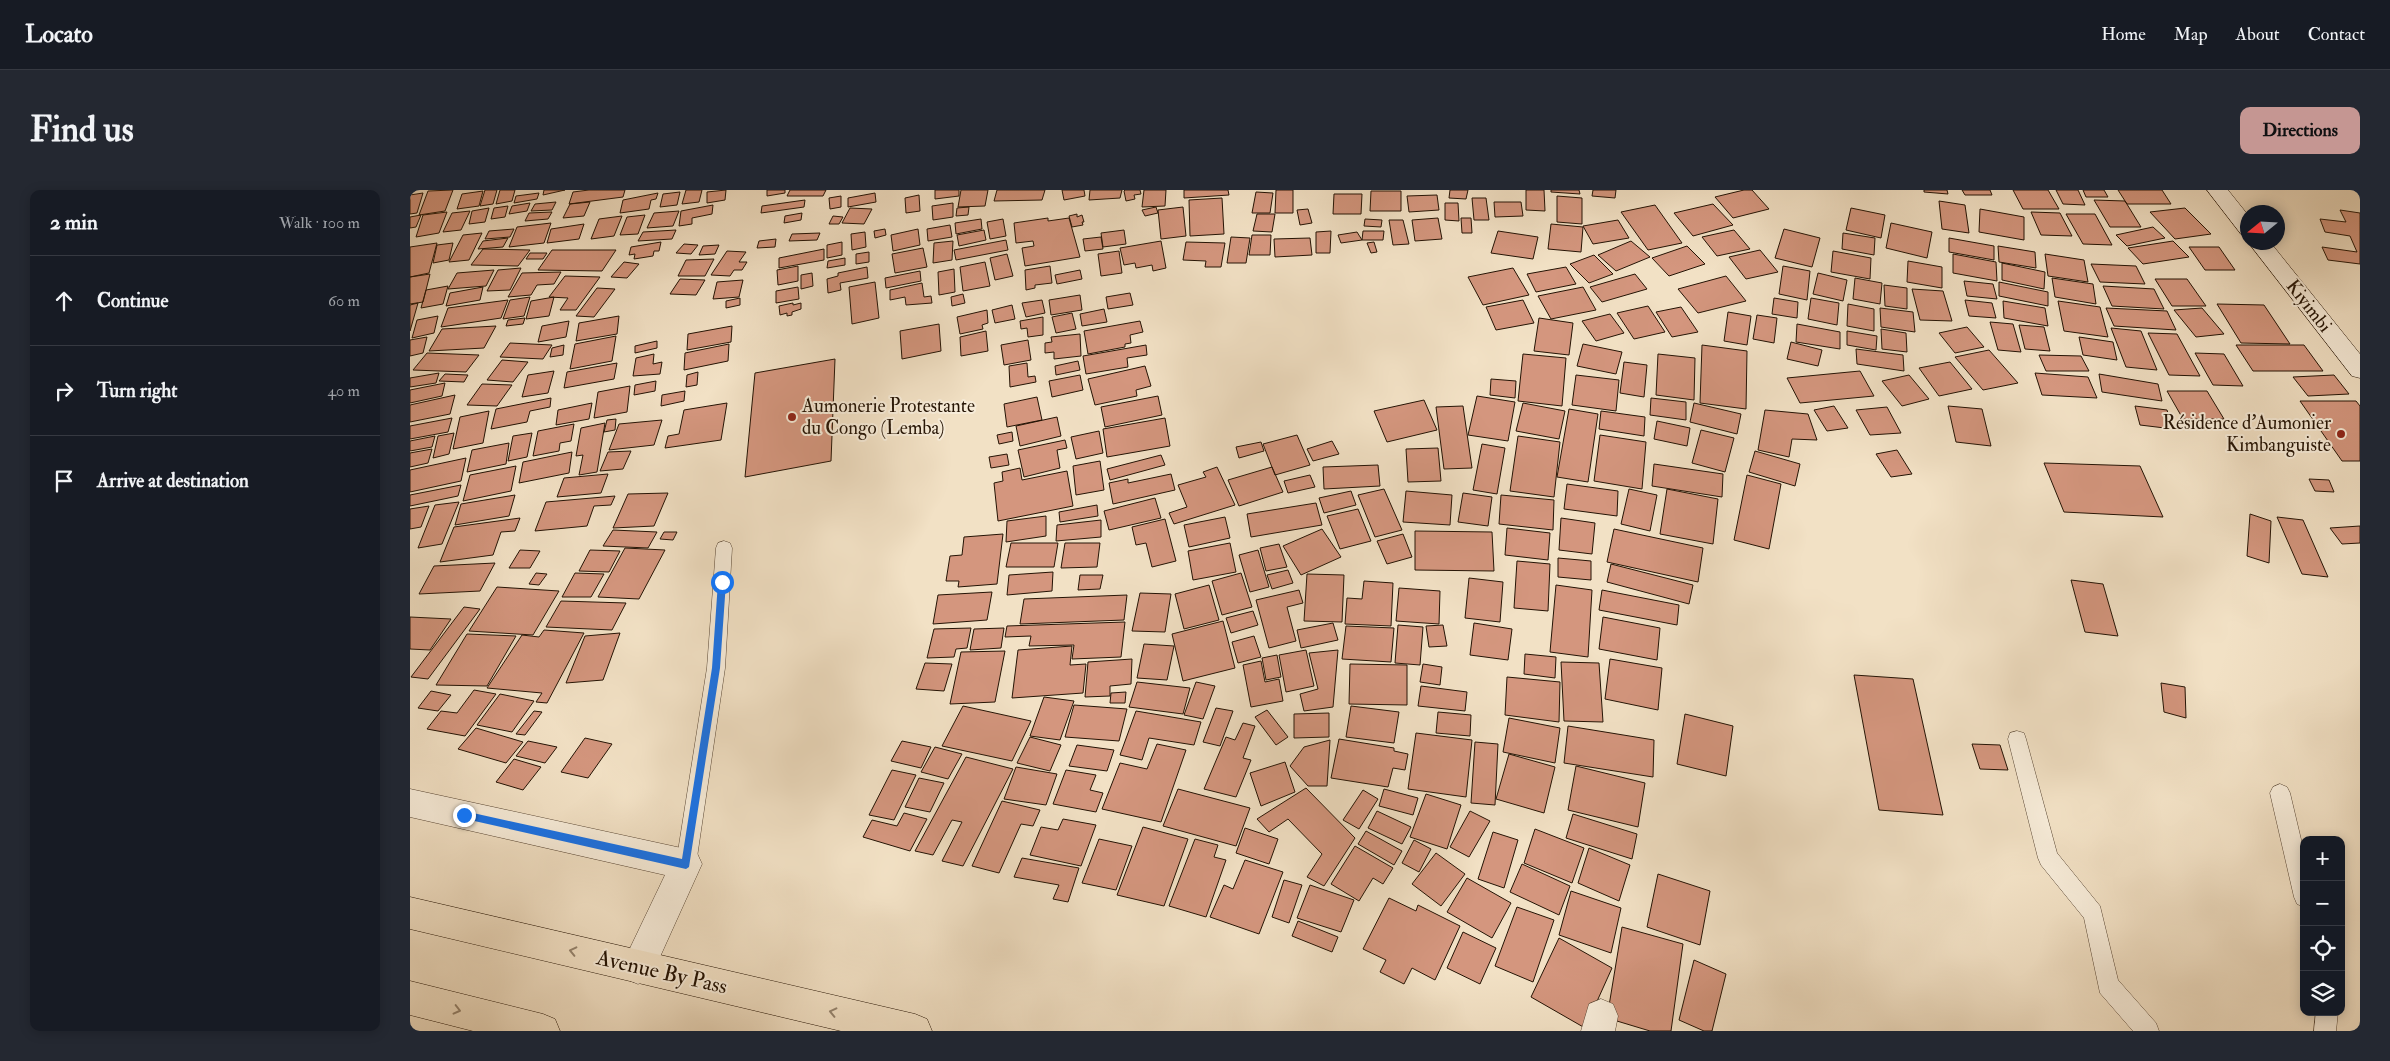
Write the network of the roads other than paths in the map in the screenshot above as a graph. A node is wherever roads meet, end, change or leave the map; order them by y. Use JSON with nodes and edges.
{"nodes":[{"id":1,"x":2217,"y":190,"type":"edge"},
{"id":2,"x":2240,"y":219,"type":"edge"},
{"id":3,"x":2264,"y":250,"type":"edge"},
{"id":4,"x":2360,"y":370,"type":"edge"},
{"id":5,"x":724,"y":548,"type":"dead end"},
{"id":6,"x":2017,"y":739,"type":"dead end"},
{"id":7,"x":2280,"y":793,"type":"dead end"},
{"id":8,"x":410,"y":803,"type":"edge"},
{"id":9,"x":686,"y":864,"type":"junction"},
{"id":10,"x":2300,"y":881,"type":"edge"},
{"id":11,"x":410,"y":913,"type":"edge"},
{"id":12,"x":638,"y":967,"type":"junction"},
{"id":13,"x":410,"y":998,"type":"edge"},
{"id":14,"x":2327,"y":1016,"type":"edge"},
{"id":15,"x":544,"y":1031,"type":"edge"},
{"id":16,"x":915,"y":1031,"type":"edge"},
{"id":17,"x":2148,"y":1031,"type":"edge"},
{"id":18,"x":2325,"y":1031,"type":"edge"}],
"edges":[{"from":1,"to":2,"type":"street"},
{"from":3,"to":4,"type":"street","name":"Kiyimbi"},
{"from":5,"to":9,"type":"lane"},
{"from":6,"to":17,"type":"lane"},
{"from":7,"to":10,"type":"lane"},
{"from":8,"to":9,"type":"street"},
{"from":9,"to":12,"type":"street"},
{"from":12,"to":11,"type":"highway","name":"Avenue By Pass","one_way":true},
{"from":16,"to":12,"type":"highway","name":"Avenue By Pass","one_way":true},
{"from":13,"to":15,"type":"highway","one_way":true},
{"from":14,"to":18,"type":"lane"}]}
